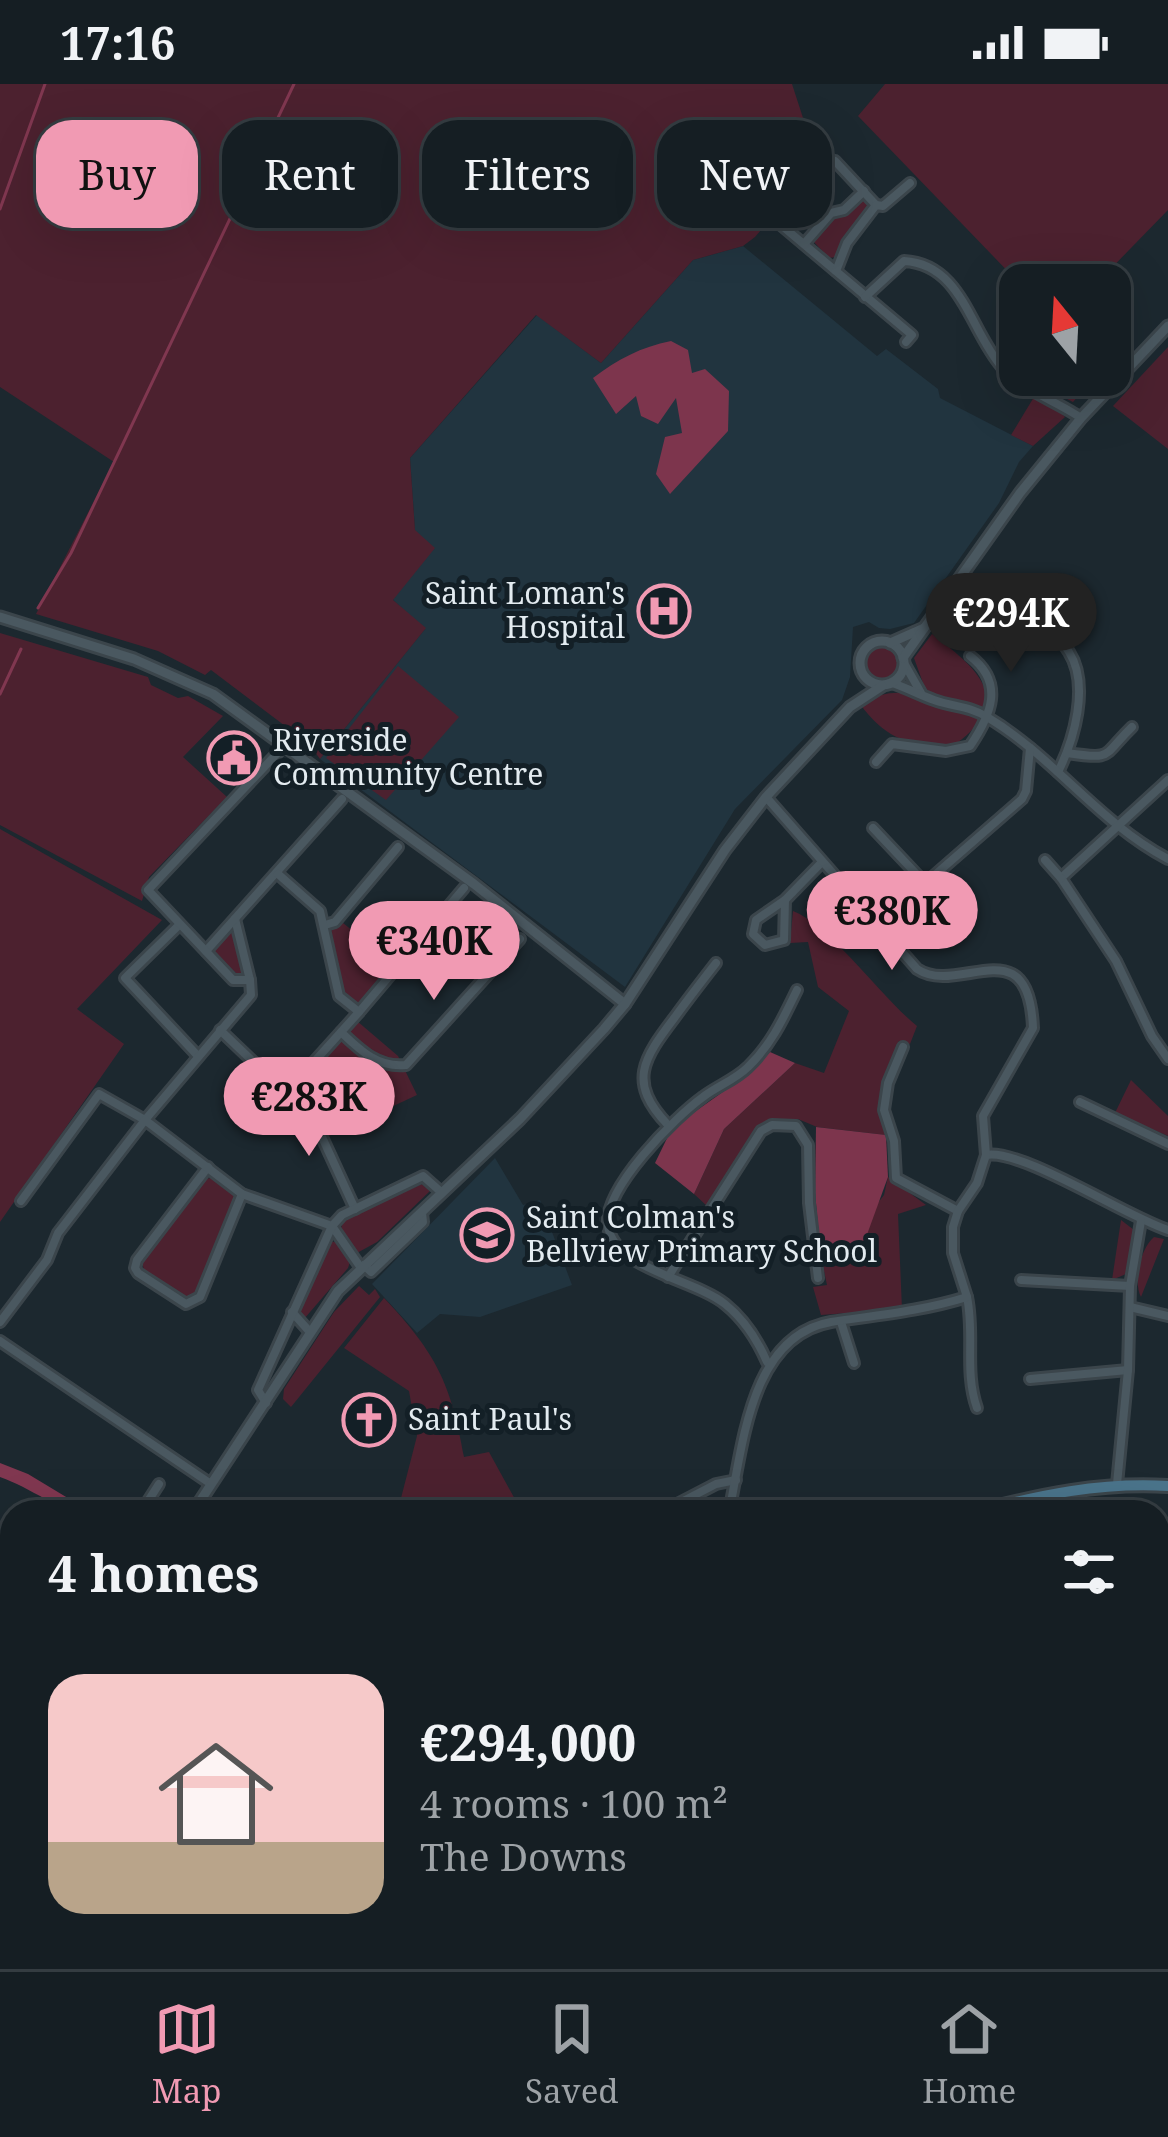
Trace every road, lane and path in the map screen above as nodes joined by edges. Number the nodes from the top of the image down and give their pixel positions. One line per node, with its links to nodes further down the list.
1 (835, 161): 3 (street)
2 (910, 183): 4 (street)
3 (864, 191): 4 (street); 6 (street)
4 (876, 205): 7 (street)
5 (785, 228): 6 (street)
6 (804, 244): 7 (street)
7 (836, 271): 8 (street)
8 (865, 297): 10 (street); 11 (street)
9 (1168, 326): 11 (street)
10 (906, 342)
11 (1082, 418): 14 (street)
12 (1032, 607): 26 (street)
13 (0, 617): 24 (street)
14 (924, 628): 15 (street); 17 (street)
15 (890, 643): 17 (street); 18 (street)
16 (970, 656): 22 (street)
17 (904, 661): 19 (street); 20 (street)
18 (861, 673): 19 (street); 21 (street)
19 (887, 684): 20 (street); 21 (street)
20 (922, 694): 22 (street)
21 (850, 707): 30 (street)
22 (989, 718): 25 (street); 27 (street)
23 (1132, 727): 26 (street)
24 (286, 745): 43 (street); 50 (street)
25 (1030, 746): 28 (street); 33 (street)
26 (1067, 753): 28 (street)
27 (876, 762)
28 (1058, 772): 32 (street)
29 (1168, 780): 32 (street)
30 (766, 797): 37 (street); 50 (street)
31 (342, 800): 38 (street)
32 (1117, 824): 36 (street); 39 (street)
33 (873, 828)
34 (398, 847): 44 (street)
35 (1046, 860): 39 (street)
36 (1168, 860)
37 (822, 862): 41 (street); 62 (street)
38 (278, 874): 42 (street); 44 (street)
39 (1061, 878): 56 (street)
40 (464, 888): 51 (street)
41 (785, 900): 41 (street)
42 (235, 919): 46 (street); 48 (street)
43 (179, 925): 46 (street); 55 (street)
44 (326, 925): 51 (street)
45 (520, 939): 53 (street)
46 (206, 951): 48 (street)
47 (716, 963): 60 (street)
48 (250, 980): 52 (street)
49 (797, 991): 60 (street)
50 (625, 1004): 64 (street)
51 (358, 1012): 53 (street)
52 (220, 1030): 55 (street); 57 (street)
53 (341, 1032): 57 (street)
54 (903, 1047): 68 (street)
55 (197, 1055): 59 (street)
56 (1168, 1059)
57 (286, 1093): 67 (street)
58 (1080, 1102): 61 (street)
59 (145, 1120): 63 (street); 66 (street); 81 (street)
60 (668, 1126): 73 (street)
61 (1168, 1144)
62 (986, 1156): 68 (street); 69 (street)
63 (208, 1167): 65 (street); 65 (street)
64 (441, 1192): 67 (street); 72 (street)
65 (242, 1194): 70 (street)
66 (21, 1201)
67 (355, 1209): 70 (street)
68 (958, 1211): 77 (street)
69 (1141, 1221): 71 (street); 76 (street)
70 (332, 1226): 72 (street); 79 (street)
71 (1168, 1230)
72 (363, 1266): 83 (street)
73 (668, 1277): 74 (street); 86 (street)
74 (818, 1278)
75 (1021, 1280): 76 (street)
76 (1130, 1286): 78 (street)
77 (968, 1297): 82 (street); 90 (street)
78 (1130, 1307): 80 (street); 87 (street)
79 (292, 1312): 83 (street); 89 (street)
80 (1168, 1316)
81 (0, 1322)
82 (842, 1322): 85 (street); 86 (street)
83 (309, 1331): 89 (street)
84 (0, 1341): 94 (street)
85 (854, 1363)
86 (768, 1364): 91 (street)
87 (1128, 1370): 88 (street); 93 (street)
88 (1030, 1379)
89 (266, 1403): 94 (street)
90 (977, 1408)
91 (736, 1480): 98 (street); 99 (street)
92 (159, 1484): 96 (street)
93 (1117, 1484): 95 (main road); 100 (main road)
94 (212, 1485): 97 (street)
95 (1168, 1486)
96 (149, 1500)
97 (201, 1500)
98 (685, 1500)
99 (732, 1500)
100 (1024, 1500)

